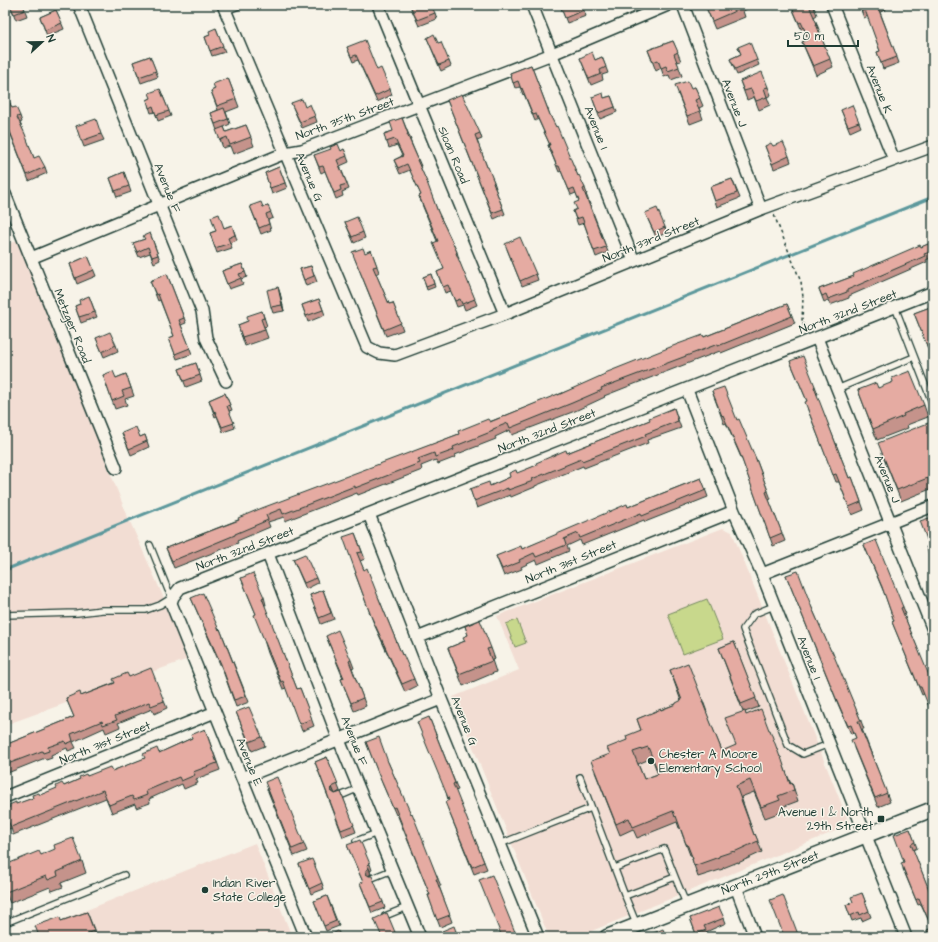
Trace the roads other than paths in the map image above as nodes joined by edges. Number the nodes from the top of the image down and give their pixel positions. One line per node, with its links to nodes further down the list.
1 (79, 5): 15 (street, Avenue F)
2 (242, 5): 8 (lane)
3 (378, 5): 10 (street, Sloan Road)
4 (532, 5): 9 (street, Avenue I)
5 (668, 5): 9 (street, North 35th Street)
6 (683, 5): 16 (street, Avenue J)
7 (832, 5): 13 (street, Avenue K)
8 (224, 8): 12 (street, Avenue G)
9 (552, 54): 10 (street, North 35th Street); 18 (street, Avenue I)
10 (419, 105): 12 (street, North 35th Street); 21 (street, Sloan Road)
11 (933, 146): 13 (street, North 33rd Street)
12 (285, 153): 15 (street, North 35th Street); 23 (street, Avenue G)
13 (894, 160): 16 (street, North 33rd Street)
14 (5, 194): 17 (street, Metzger Road)
15 (160, 204): 17 (street, North 35th Street); 25 (street, Avenue F)
16 (766, 208): 18 (street, North 33rd Street)
17 (31, 258): 29 (street, Metzger Road)
18 (634, 261): 21 (street, North 33rd Street)
19 (933, 292): 20 (street, North 32nd Street)
20 (895, 307): 22 (street, North 32nd Street); 24 (lane)
21 (506, 314): 23 (street, North 33rd Street)
22 (813, 339): 26 (street, Avenue J); 27 (street, North 32nd Street)
23 (379, 353)
24 (914, 357): 26 (lane); 28 (lane)
25 (226, 381)
26 (837, 389): 33 (street, Avenue J)
27 (687, 390): 31 (street, Avenue I); 32 (street, North 32nd Street)
28 (933, 405)
29 (116, 468)
30 (933, 506): 33 (street)
31 (734, 511): 36 (street, Avenue I); 41 (street, North 31st Street)
32 (369, 514): 35 (street, North 32nd Street); 41 (street, Avenue G)
33 (890, 524): 36 (street); 40 (street, Avenue J)
34 (150, 545): 37 (lane)
35 (268, 554): 37 (street, North 32nd Street); 44 (street, Avenue F)
36 (762, 574): 38 (street, Avenue I)
37 (173, 597): 39 (lane); 43 (street, Avenue E)
38 (774, 606): 45 (street, Avenue I); 45 (lane)
39 (5, 615)
40 (933, 630)
41 (418, 638): 42 (street, Avenue G)
42 (442, 699): 44 (street); 56 (street, Avenue G)
43 (215, 712): 47 (street, Avenue E); 49 (street, North 31st Street)
44 (339, 740): 47 (street); 48 (street, Avenue F)
45 (829, 744): 54 (street, Avenue I)
46 (580, 777): 51 (lane)
47 (242, 778): 69 (street, Avenue E)
48 (359, 788): 50 (lane); 53 (street, Avenue F)
49 (5, 797)
50 (338, 797)
51 (591, 808): 56 (lane); 57 (lane)
52 (933, 810): 54 (street, North 29th Street)
53 (377, 833): 55 (lane); 58 (street, Avenue F)
54 (866, 836): 62 (street, North 29th Street); 74 (street, Avenue I)
55 (356, 841)
56 (500, 844): 71 (street, Avenue G)
57 (614, 868): 60 (lane); 63 (lane)
58 (392, 870): 61 (lane); 65 (street, Avenue F)
59 (124, 876): 67 (lane)
60 (675, 877): 63 (lane); 64 (lane)
61 (372, 878)
62 (736, 887): 64 (street, North 29th Street); 73 (street)
63 (626, 896): 68 (lane)
64 (687, 906): 68 (street, North 29th Street)
65 (407, 907): 66 (lane); 70 (street, Avenue F)
66 (385, 916)
67 (5, 923)
68 (638, 925): 72 (street, North 29th Street)
69 (306, 937)
70 (420, 937)
71 (538, 937)
72 (608, 937)
73 (756, 937)
74 (906, 937)

